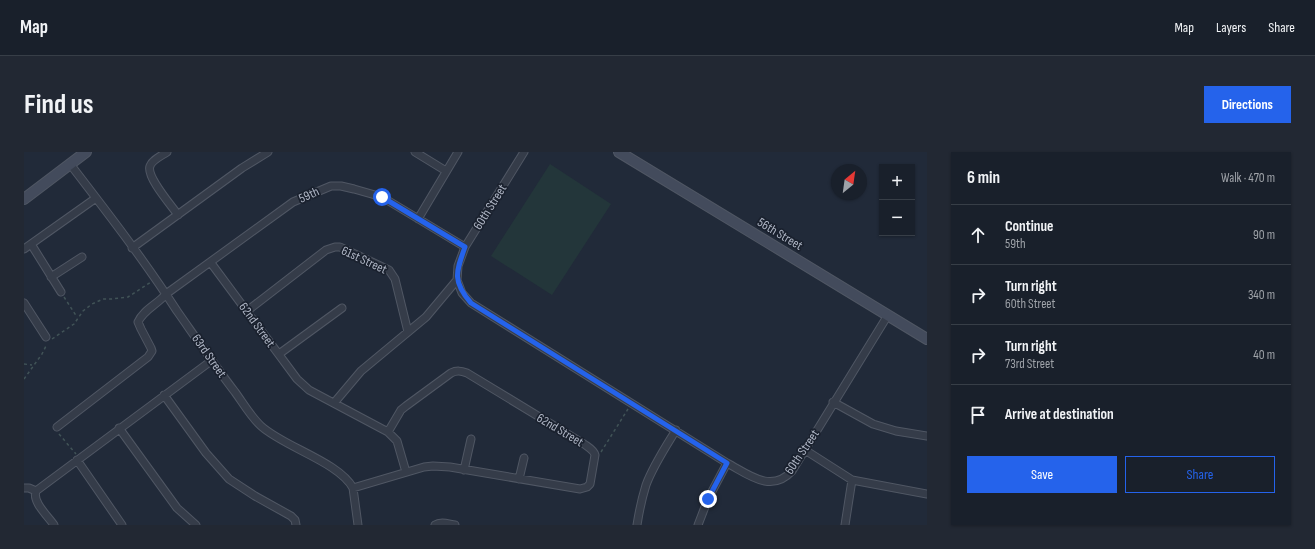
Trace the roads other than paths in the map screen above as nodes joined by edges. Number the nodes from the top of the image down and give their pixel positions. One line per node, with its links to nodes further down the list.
1 (86, 152): 8 (street)
2 (167, 152): 12 (street)
3 (268, 152): 12 (street)
4 (415, 152): 9 (street)
5 (458, 152): 9 (street)
6 (524, 152): 15 (street, 60th Street)
7 (619, 152): 27 (street, 56th Street)
8 (70, 164): 10 (street, 63rd Street); 11 (street)
9 (446, 171): 13 (street)
10 (96, 198): 14 (street); 17 (street, 63rd Street)
11 (24, 199)
12 (178, 215): 17 (street)
13 (418, 219): 15 (street, 59th); 19 (street, 59th)
14 (31, 244): 16 (street); 20 (street)
15 (465, 247): 21 (street, 60th Street)
16 (24, 248)
17 (132, 248): 23 (street, 63rd Street)
18 (82, 257): 20 (street)
19 (211, 263): 23 (street, 59th); 26 (street, 62nd Street)
20 (51, 277): 22 (street)
21 (458, 280): 28 (street); 38 (street, 60th Street)
22 (61, 292)
23 (166, 294): 32 (street, 63rd Street); 36 (street, 59th)
24 (24, 303): 30 (street)
25 (342, 308): 31 (street)
26 (247, 311): 28 (street, 61st Street); 31 (street, 62nd Street)
27 (888, 315): 29 (street, 56th Street); 34 (street, 60th Street)
28 (408, 332): 35 (street)
29 (927, 339)
30 (47, 340)
31 (279, 354): 35 (street, 62nd Street)
32 (211, 361): 33 (street); 51 (street, 63rd Street)
33 (164, 395): 37 (street); 57 (street)
34 (833, 402): 40 (street); 42 (street, 60th Street)
35 (334, 403): 39 (street, 62nd Street)
36 (57, 428)
37 (119, 428): 44 (street); 56 (street)
38 (676, 430): 45 (street, 60th Street); 61 (street)
39 (388, 432): 47 (street, 62nd Street); 48 (street, 62nd Street)
40 (927, 436)
41 (471, 439): 46 (street)
42 (805, 450): 45 (street, 60th Street); 49 (street)
43 (524, 458): 48 (street)
44 (78, 459): 52 (street); 55 (street)
45 (727, 463): 62 (street)
46 (464, 470): 47 (street, 62nd Street); 48 (street, 62nd Street)
47 (406, 472): 51 (street, 62nd Street)
48 (519, 479)
49 (852, 480): 53 (street); 63 (street)
50 (24, 488): 52 (street)
51 (353, 488): 58 (street)
52 (36, 491): 54 (street)
53 (927, 494)
54 (54, 525)
55 (122, 525)
56 (196, 525)
57 (296, 525)
58 (358, 525)
59 (435, 525): 60 (street)
60 (455, 525)
61 (637, 525)
62 (698, 525)
63 (845, 525)

